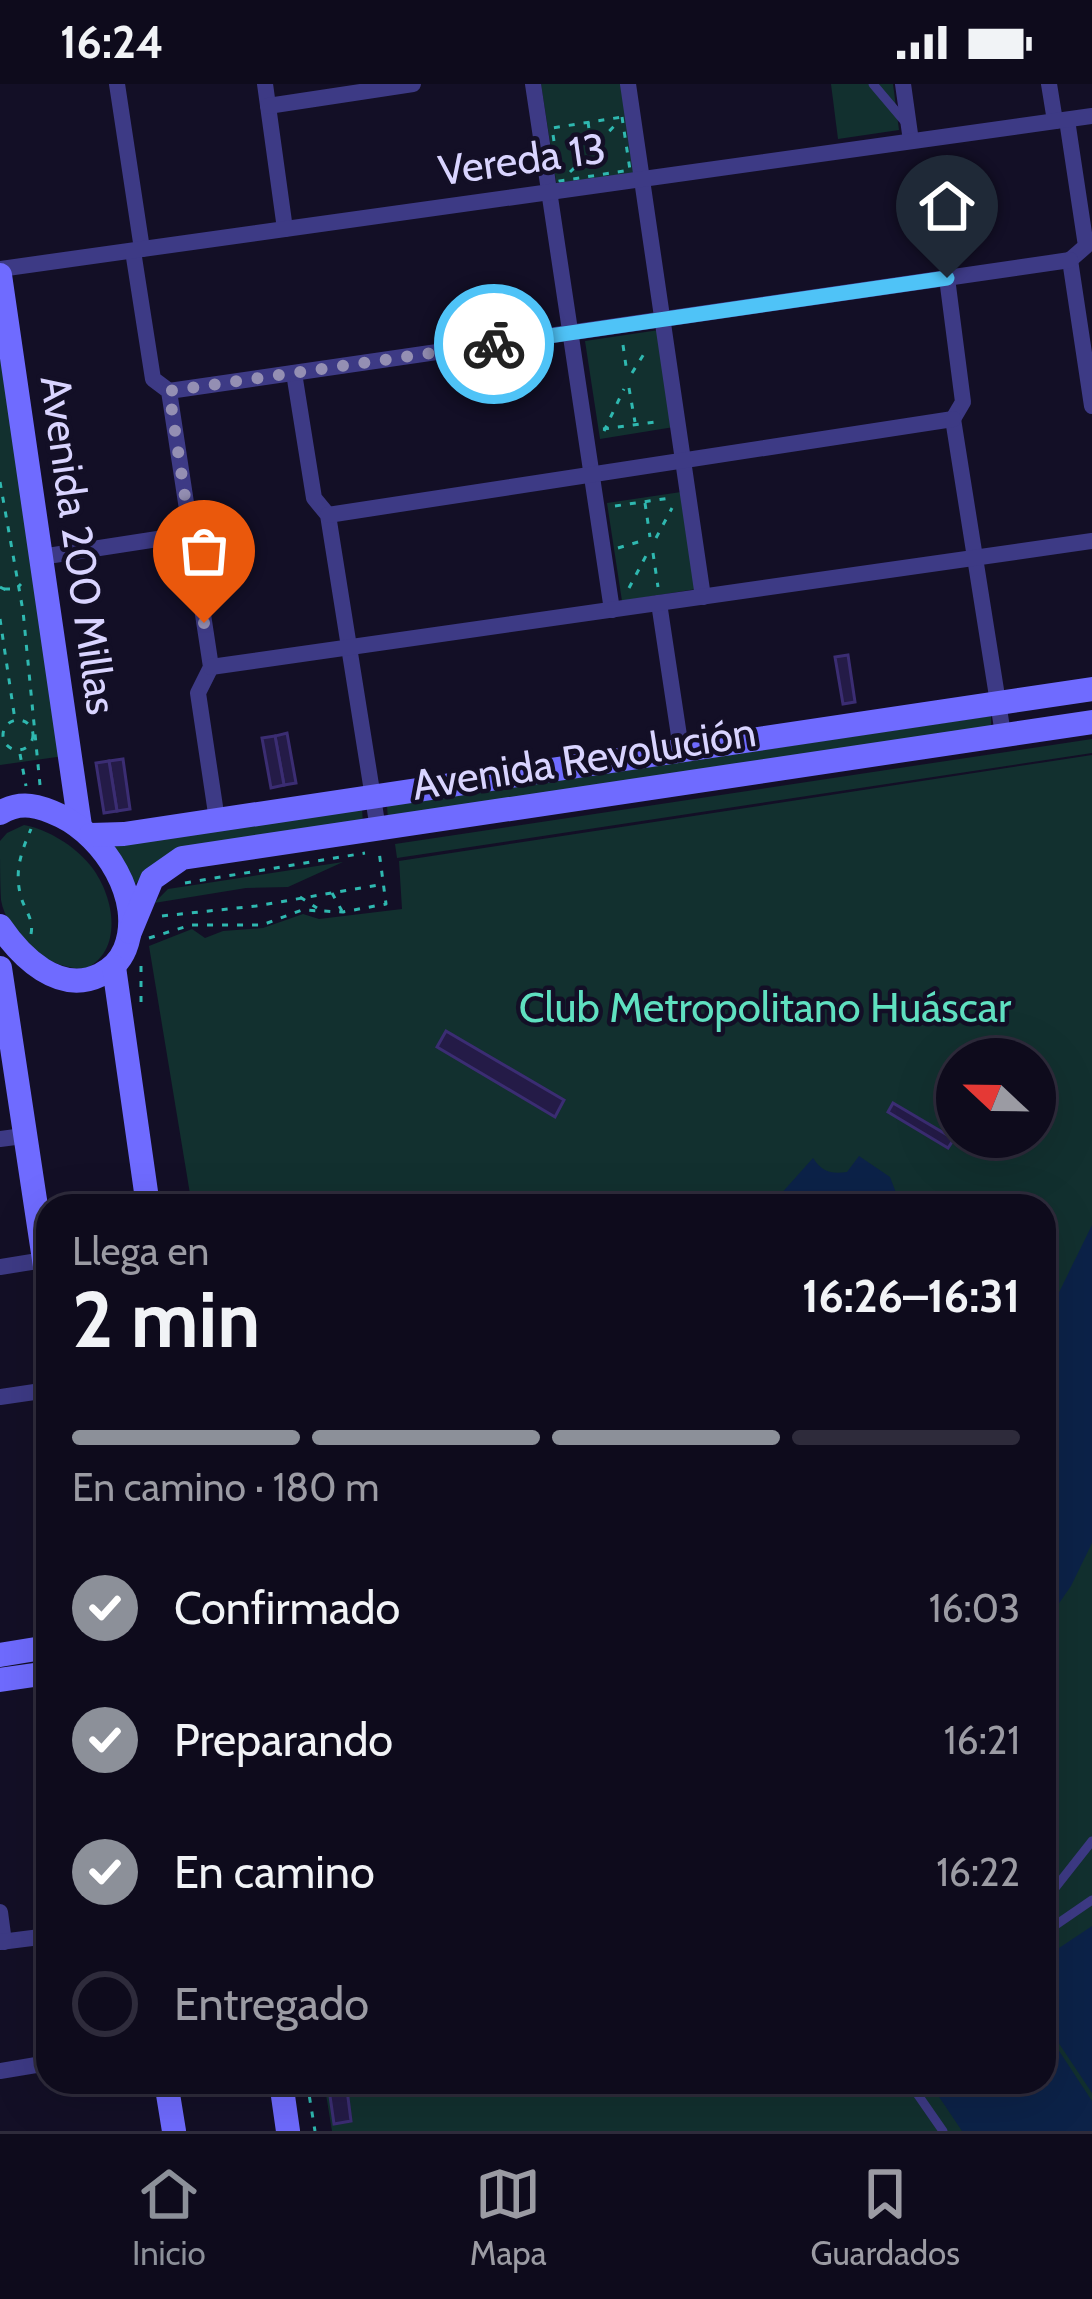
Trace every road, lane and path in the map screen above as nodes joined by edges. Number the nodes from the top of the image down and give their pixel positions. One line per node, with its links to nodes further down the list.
1 (117, 84): 20 (street)
2 (265, 84): 9 (street)
3 (408, 84): 9 (street)
4 (533, 84): 18 (street)
5 (628, 84): 17 (street)
6 (873, 84): 14 (lane)
7 (903, 84): 14 (street)
8 (1049, 84): 12 (street)
9 (268, 106): 19 (street)
10 (1092, 116): 12 (street, Vereda 13)
11 (622, 117): 13 (path); 13 (path); 15 (path)
12 (1061, 120): 14 (street, Vereda 13); 21 (street)
13 (588, 122): 16 (path)
14 (910, 134): 17 (street, Vereda 13)
15 (599, 142)
16 (591, 143)
17 (642, 179): 18 (street, Vereda 13); 24 (street)
18 (549, 192): 19 (street, Vereda 13); 25 (street)
19 (285, 229): 20 (street, Vereda 13)
20 (138, 250): 22 (street, Vereda 13); 28 (street)
21 (1070, 260): 23 (street); 29 (street)
22 (0, 272): 45 (street, Avenida 200 Millas)
23 (947, 278): 24 (street); 31 (street)
24 (658, 328): 25 (street); 26 (path); 35 (street)
25 (570, 332): 27 (street); 36 (street)
26 (622, 342)
27 (294, 373): 28 (street); 40 (street)
28 (169, 391): 41 (street)
29 (1092, 402)
30 (601, 415): 34 (path)
31 (953, 418): 35 (street); 46 (street)
32 (669, 420): 33 (path)
33 (635, 426): 34 (path); 34 (path)
34 (603, 431)
35 (683, 460): 36 (street); 51 (street)
36 (592, 475): 40 (street); 52 (street)
37 (0, 482): 64 (path)
38 (645, 502): 39 (path); 42 (path); 42 (path)
39 (611, 507)
40 (328, 515): 54 (street)
41 (190, 534): 45 (street); 55 (street)
42 (650, 539): 44 (path)
43 (1092, 541): 46 (street)
44 (617, 548)
45 (41, 557): 68 (street, Avenida 200 Millas)
46 (975, 557): 51 (street); 57 (street)
47 (622, 581): 50 (path)
48 (0, 586): 49 (path)
49 (0, 596)
50 (659, 597): 51 (street); 52 (street); 61 (street)
51 (703, 597)
52 (612, 610): 54 (street)
53 (0, 620): 58 (path)
54 (349, 647): 55 (street); 63 (street)
55 (211, 668): 66 (street)
56 (1092, 689): 57 (street, Avenida Revolución)
57 (998, 703): 60 (street); 61 (street, Avenida Revolución)
58 (15, 720): 62 (path); 62 (path)
59 (1092, 722): 60 (street, Avenida Revolución)
60 (1003, 734): 67 (street, Avenida Revolución)
61 (681, 749): 63 (street, Avenida Revolución)
62 (20, 751): 64 (path)
63 (372, 795): 66 (street, Avenida Revolución); 67 (street)
64 (33, 800): 65 (street); 68 (street); 77 (path)
65 (0, 813)
66 (217, 820): 68 (street, Avenida Revolución)
67 (377, 829): 76 (street, Avenida Revolución)
68 (86, 830): 76 (street)
69 (384, 884): 70 (path); 71 (path); 74 (path)
70 (175, 885)
71 (331, 892): 72 (path); 74 (path)
72 (298, 896): 73 (path); 76 (path)
73 (318, 909): 74 (path); 76 (path)
74 (343, 912)
75 (0, 926): 77 (street)
76 (138, 934): 78 (street, Avenida Revolución); 80 (path)
77 (22, 954): 78 (street)
78 (114, 967): 82 (street)
79 (0, 968): 81 (street)
80 (141, 1021)
81 (12, 1137): 83 (street)
82 (146, 1194)
83 (36, 1229)
84 (36, 1261): 85 (street)
85 (0, 1267)
86 (36, 1392): 87 (street)
87 (0, 1397)
88 (36, 1649): 89 (street)
89 (0, 1655)
90 (36, 1674): 91 (street)
91 (0, 1680)
92 (1092, 1841): 93 (lane)
93 (1056, 1887)
94 (1092, 1900): 96 (lane)
95 (0, 1912): 98 (street)
96 (1056, 1925)
97 (36, 1938): 98 (street)
98 (2, 1942)
99 (36, 2065): 100 (street)
100 (0, 2071)
101 (168, 2094): 105 (street)
102 (283, 2094): 106 (street)
103 (309, 2094): 107 (path)
104 (917, 2094): 108 (lane)
105 (174, 2131)
106 (288, 2131)
107 (315, 2131)
108 (943, 2131)

